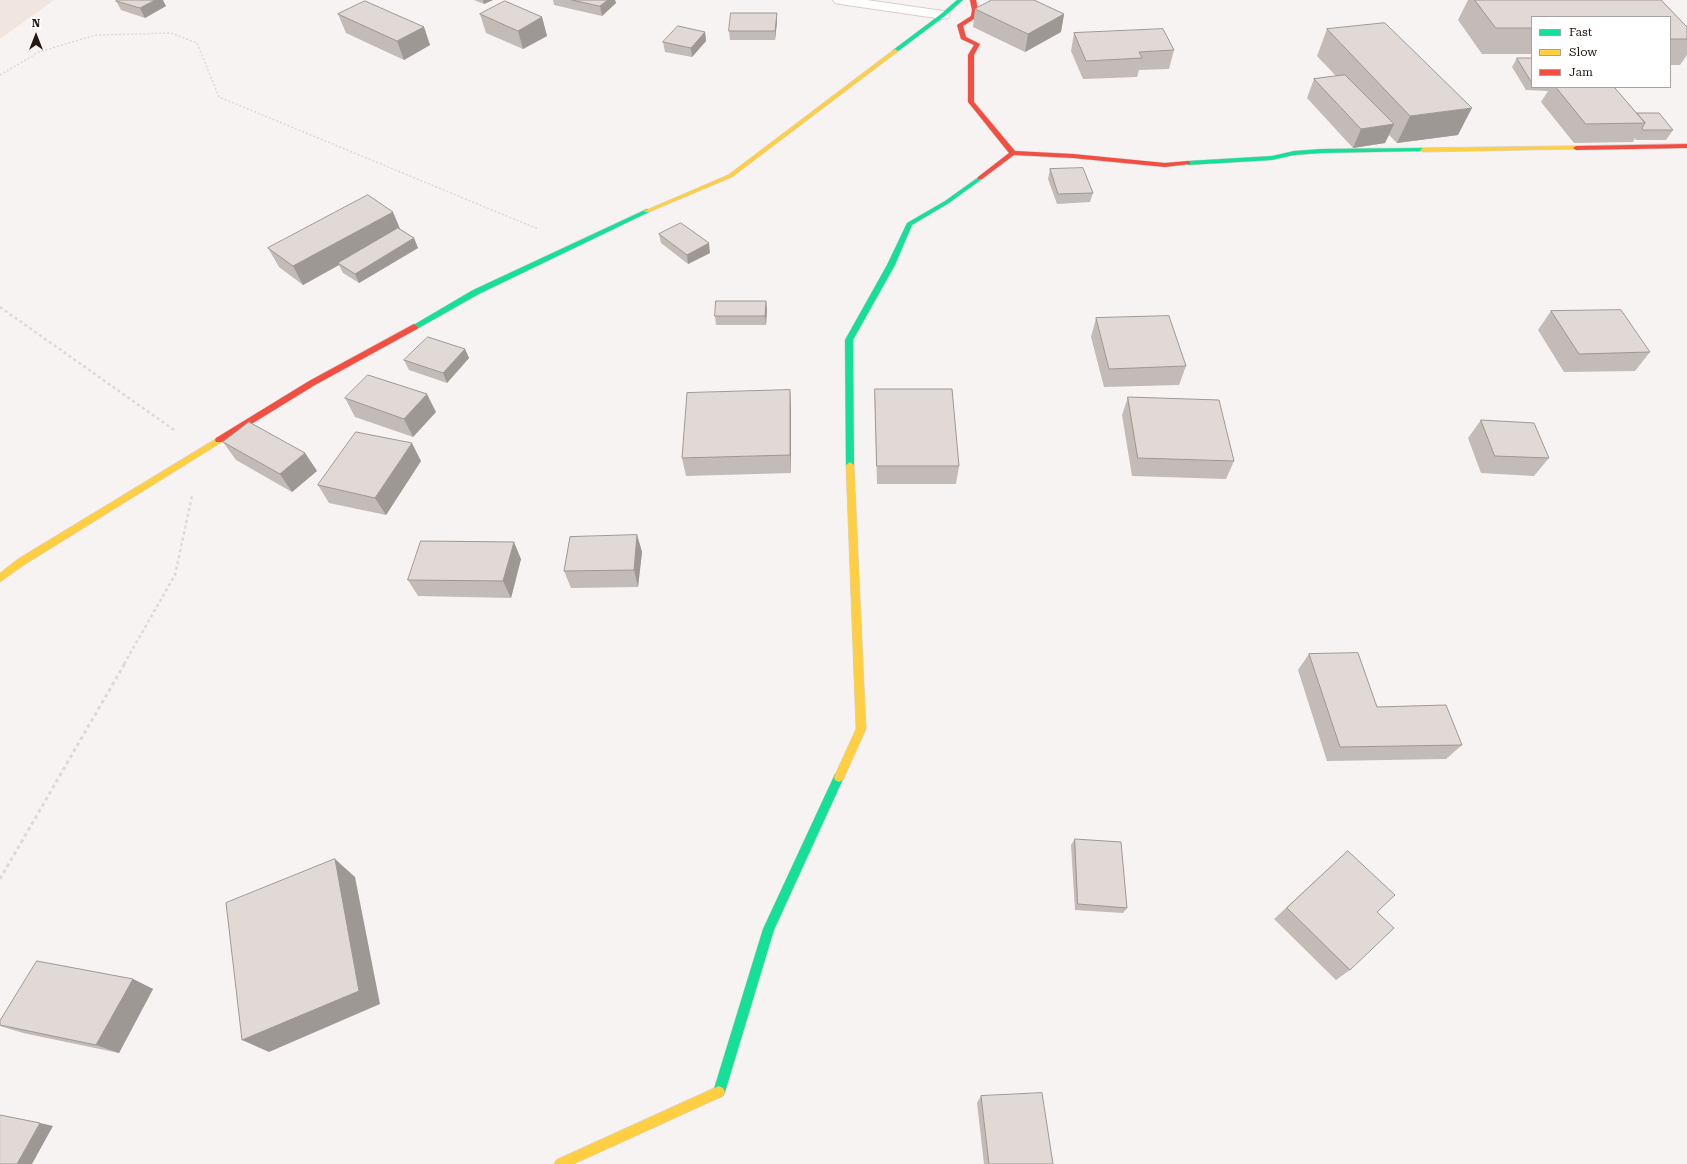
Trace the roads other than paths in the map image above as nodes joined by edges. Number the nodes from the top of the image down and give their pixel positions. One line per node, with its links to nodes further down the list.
1 (840, 0): 4 (street)
2 (960, 0): 4 (street)
3 (973, 0): 6 (street)
4 (943, 15): 7 (street)
5 (1687, 146): 6 (street)
6 (1013, 153): 8 (street)
7 (0, 578)
8 (560, 1164)

